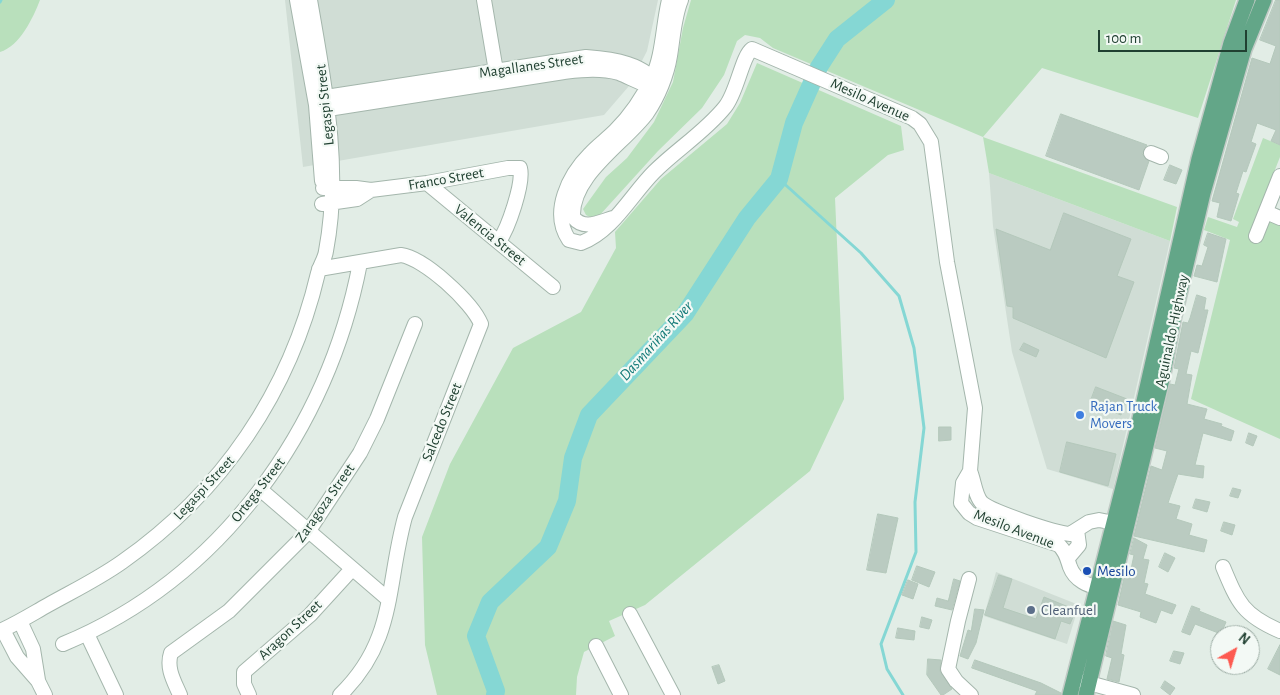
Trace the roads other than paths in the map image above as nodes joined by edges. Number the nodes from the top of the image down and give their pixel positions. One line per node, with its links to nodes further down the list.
1 (297, 0): 10 (street, Legaspi Street)
2 (310, 0): 10 (street, Legaspi Street)
3 (484, 0): 8 (street)
4 (669, 0): 9 (street, Mesilo Avenue)
5 (681, 0): 9 (street, Mesilo Avenue)
6 (1247, 0): 11 (main road, Aguinaldo Highway)
7 (1264, 0): 11 (main road, Aguinaldo Highway)
8 (497, 76): 9 (street, Magallanes Street); 10 (street, Magallanes Street)
9 (654, 83): 18 (street, Mesilo Avenue); 18 (street, Mesilo Avenue)
10 (323, 104): 14 (street, Legaspi Street)
11 (1206, 161): 27 (main road, Aguinaldo Highway)
12 (1280, 176): 17 (street)
13 (427, 184): 15 (street, Franco Street); 21 (street, Valencia Street); 21 (street, Franco Street)
14 (327, 188): 15 (street, Franco Street); 16 (street, Legaspi Street)
15 (371, 190): 16 (street, Franco Street)
16 (326, 203): 23 (street, Legaspi Street)
17 (1266, 212): 19 (street); 20 (street)
18 (616, 217): 30 (street, Mesilo Avenue)
19 (1280, 218)
20 (1256, 236)
21 (499, 240): 24 (street, Valencia Street)
22 (360, 263): 23 (street, Salcedo Street); 26 (street, Ortega Street); 36 (street, Salcedo Street)
23 (319, 269): 38 (street, Legaspi Street)
24 (553, 287)
25 (415, 324): 29 (street, Zaragoza Street)
26 (261, 490): 29 (street); 41 (street, Ortega Street)
27 (1121, 524): 28 (street, Mesilo Avenue); 35 (main road, Aguinaldo Highway)
28 (1077, 530): 30 (street, Mesilo Avenue); 31 (street, Mesilo Avenue)
29 (308, 532): 33 (street); 48 (street, Zaragoza Street)
30 (1043, 533): 31 (street, Mesilo Avenue)
31 (1068, 558): 35 (street, Mesilo Avenue)
32 (1223, 567): 39 (street)
33 (352, 569): 36 (street); 49 (street, Aragon Street)
34 (969, 578): 53 (street)
35 (1104, 590): 45 (main road, Aguinaldo Highway)
36 (389, 600): 50 (street, Salcedo Street)
37 (630, 614): 52 (street)
38 (20, 621): 40 (street, Legaspi Street); 44 (street)
39 (1280, 630)
40 (1, 631): 44 (street)
41 (87, 634): 42 (street, Ortega Street); 47 (street)
42 (63, 644)
43 (596, 646): 51 (street)
44 (38, 681): 46 (street)
45 (1083, 686): 54 (main road, Aguinaldo Highway); 55 (street)
46 (45, 695)
47 (116, 695)
48 (180, 695)
49 (248, 695)
50 (340, 695)
51 (621, 695)
52 (672, 695)
53 (971, 695)
54 (1070, 695)
55 (1133, 695)

